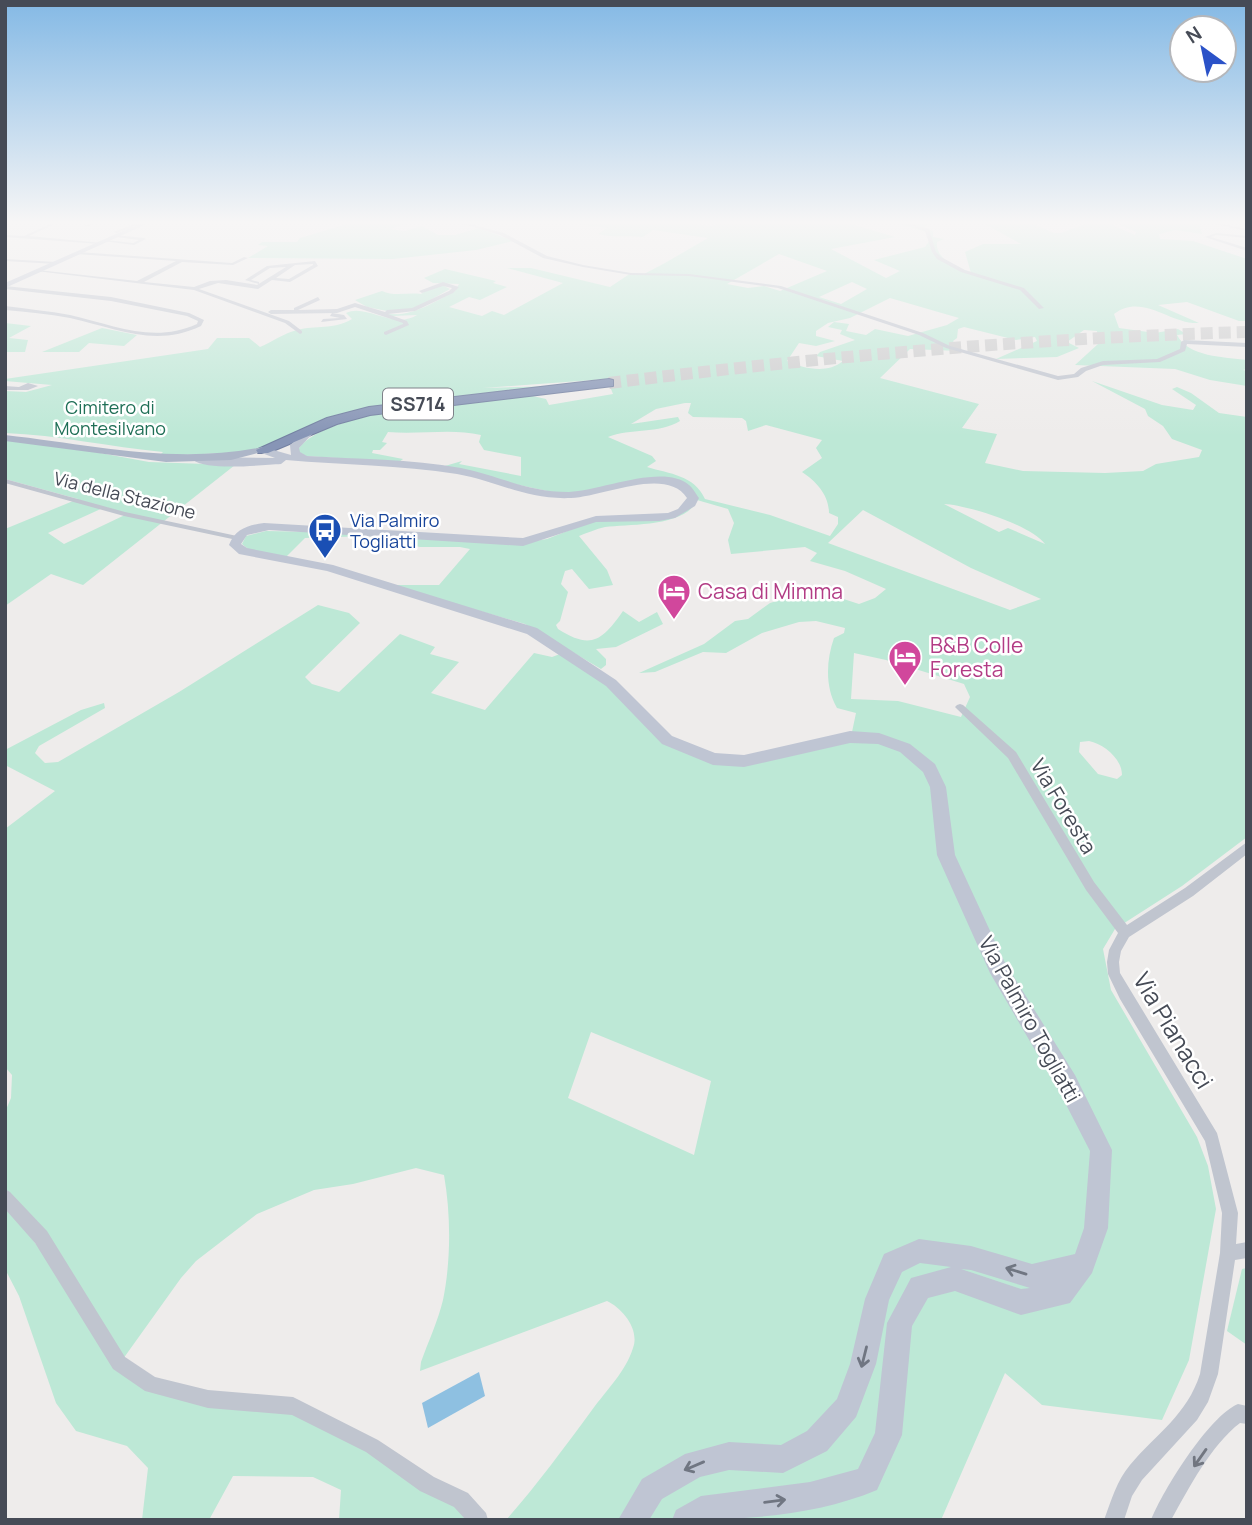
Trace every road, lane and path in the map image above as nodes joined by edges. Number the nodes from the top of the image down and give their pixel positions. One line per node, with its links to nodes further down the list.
1 (72, 294): 10 (street)
2 (210, 294): 8 (street)
3 (447, 294): 11 (street)
4 (800, 294): 18 (street)
5 (1027, 294): 9 (street)
6 (237, 296): 8 (street)
7 (318, 299): 13 (street)
8 (230, 301): 12 (street)
9 (1041, 308)
10 (5, 309)
11 (371, 309): 13 (street); 17 (street)
12 (255, 310): 13 (street); 14 (street)
13 (283, 313)
14 (276, 318): 15 (street); 16 (street)
15 (323, 321)
16 (300, 332)
17 (386, 333)
18 (1247, 345)
19 (609, 383): 22 (highway, SS714)
20 (5, 388): 21 (street)
21 (21, 388)
22 (312, 429): 24 (highway, SS714); 25 (street)
23 (5, 438): 26 (main road)
24 (263, 450): 25 (street); 26 (main road)
25 (304, 459): 26 (street); 28 (street)
26 (198, 460)
27 (5, 481): 28 (street, Via della Stazione)
28 (237, 538): 35 (street, Via Palmiro Togliatti)
29 (960, 707): 31 (street, Via Foresta)
30 (1247, 847): 31 (street)
31 (1125, 933): 34 (street, Via Pianacci)
32 (5, 1197): 37 (street)
33 (1247, 1250): 34 (street)
34 (1228, 1253): 40 (street, Via Pianacci)
35 (1083, 1264): 38 (street, one-way to 38); 39 (street, Via Palmiro Togliatti, one-way to 35)
36 (1247, 1415): 41 (street, one-way to 41)
37 (479, 1520)
38 (632, 1520)
39 (686, 1520)
40 (1114, 1520)
41 (1160, 1520)

